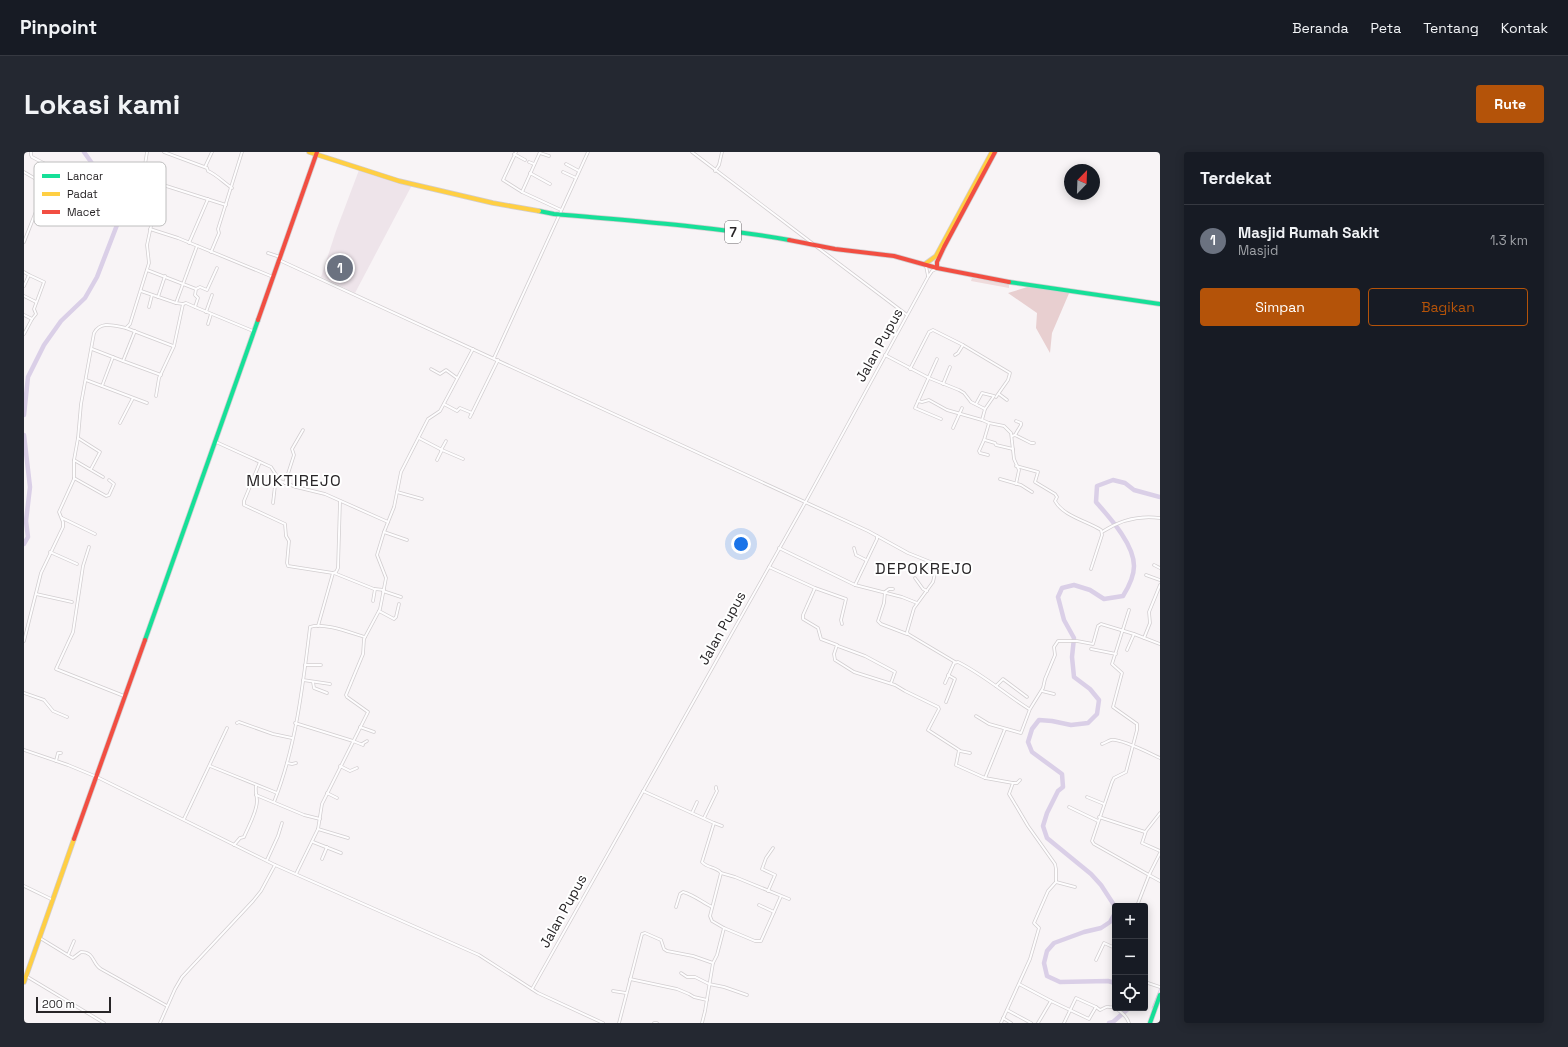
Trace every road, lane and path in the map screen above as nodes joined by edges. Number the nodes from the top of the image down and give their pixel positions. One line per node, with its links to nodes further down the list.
1 (31, 152): 16 (street)
2 (147, 152): 17 (street)
3 (164, 152): 21 (street)
4 (212, 152): 21 (street)
5 (242, 152): 31 (street)
6 (309, 152): 12 (main road, 7)
7 (540, 152): 14 (street); 19 (street)
8 (588, 152): 22 (street)
9 (692, 152): 23 (street)
10 (722, 152): 23 (street)
11 (994, 152): 46 (main road, Jalan Pupus); 48 (main road, Jalan Pupus)
12 (317, 153): 35 (main road, 7); 45 (main road)
13 (515, 153): 15 (street); 32 (street)
14 (549, 156)
15 (525, 160)
16 (42, 162)
17 (145, 162)
18 (529, 162): 19 (street)
19 (534, 164): 26 (street)
20 (566, 164): 22 (street)
21 (204, 168): 31 (street)
22 (579, 171): 28 (street)
23 (715, 171): 42 (street)
24 (24, 172): 27 (street)
25 (564, 172): 28 (street)
26 (530, 173): 29 (street); 32 (street)
27 (34, 177)
28 (576, 178): 35 (street)
29 (550, 184)
30 (166, 186): 33 (street)
31 (232, 188): 34 (street)
32 (522, 192): 35 (street)
33 (208, 199): 34 (street); 40 (street)
34 (226, 205): 43 (street)
35 (560, 213): 42 (main road, 7); 86 (street)
36 (34, 216): 39 (street)
37 (151, 226): 38 (street)
38 (150, 229): 40 (street); 49 (street)
39 (24, 242)
40 (189, 243): 41 (street)
41 (197, 246): 43 (street); 55 (street)
42 (815, 246): 46 (main road, 7); 72 (street)
43 (211, 252): 53 (street)
44 (268, 253): 45 (street)
45 (280, 259): 53 (main road); 81 (street)
46 (925, 264): 48 (main road, 7); 54 (street)
47 (217, 268): 57 (street)
48 (937, 268): 54 (street, Jalan Pupus); 66 (main road, 7)
49 (147, 270): 52 (street); 58 (street)
50 (24, 272): 51 (street)
51 (29, 275): 56 (street); 63 (street)
52 (164, 276): 55 (street); 62 (street)
53 (273, 277): 77 (main road)
54 (928, 277): 72 (street, Jalan Pupus)
55 (183, 283): 57 (street); 64 (street)
56 (24, 286)
57 (194, 288): 68 (street)
58 (140, 291): 59 (street); 75 (street)
59 (152, 295): 62 (street); 67 (street)
60 (212, 295): 69 (street)
61 (24, 296): 63 (street)
62 (158, 297): 64 (street)
63 (36, 302): 73 (street)
64 (176, 303): 65 (street)
65 (183, 304): 68 (street); 80 (street)
66 (1160, 304)
67 (149, 307)
68 (195, 307): 69 (street)
69 (206, 312): 70 (street)
70 (211, 314): 74 (street); 77 (street)
71 (24, 315): 73 (street)
72 (908, 316): 83 (street, Jalan Pupus)
73 (32, 319): 78 (street)
74 (208, 324)
75 (126, 328): 76 (street); 82 (street)
76 (135, 331): 80 (street); 89 (street)
77 (254, 332): 125 (main road)
78 (24, 334)
79 (963, 345): 84 (street); 92 (street); 99 (street)
80 (174, 346): 93 (street)
81 (473, 348): 86 (street); 94 (street)
82 (92, 349): 85 (street); 96 (street)
83 (885, 355): 92 (street); 148 (street, Jalan Pupus)
84 (955, 355)
85 (113, 357): 89 (street); 98 (street)
86 (494, 358): 88 (street)
87 (937, 359): 95 (street)
88 (498, 360): 110 (street); 148 (street)
89 (123, 361): 93 (street)
90 (950, 367): 97 (street)
91 (432, 369): 94 (street)
92 (910, 369): 95 (street)
93 (161, 375): 100 (street)
94 (458, 378): 106 (street)
95 (929, 378): 97 (street); 104 (street)
96 (86, 380): 98 (street); 121 (street)
97 (943, 384): 107 (street)
98 (102, 386): 102 (street)
99 (999, 394): 101 (street); 103 (street)
100 (156, 396)
101 (995, 397): 107 (street); 109 (street)
102 (133, 398): 105 (street); 116 (street)
103 (1007, 400)
104 (918, 401): 111 (street); 113 (street)
105 (147, 403)
106 (444, 404): 110 (street); 122 (street)
107 (976, 404): 109 (street)
108 (962, 408): 111 (street)
109 (985, 409): 114 (street)
110 (472, 412): 112 (street)
111 (960, 413): 114 (street); 118 (street)
112 (470, 417)
113 (941, 419)
114 (982, 420): 117 (street)
115 (1016, 420): 120 (street)
116 (120, 423)
117 (989, 423): 120 (street); 123 (street)
118 (953, 428)
119 (303, 430): 141 (street)
120 (1014, 435): 126 (street); 127 (street)
121 (78, 438): 131 (street); 135 (street)
122 (418, 438): 128 (street); 143 (street)
123 (984, 440): 127 (street); 129 (street)
124 (446, 441): 128 (street)
125 (216, 442): 133 (street); 214 (main road)
126 (1034, 443)
127 (1012, 449): 134 (street)
128 (442, 450): 130 (street); 132 (street)
129 (988, 455)
130 (463, 459)
131 (74, 460): 135 (street); 138 (street)
132 (437, 460)
133 (260, 462): 136 (street); 167 (street)
134 (1016, 466): 142 (street); 153 (street)
135 (91, 469): 137 (street)
136 (276, 476): 141 (street); 147 (street)
137 (103, 477)
138 (74, 478): 140 (street); 149 (street)
139 (1000, 479): 142 (street)
140 (109, 480)
141 (285, 483): 146 (street)
142 (1016, 484): 144 (street)
143 (397, 492): 145 (street); 151 (street)
144 (1032, 492)
145 (422, 499)
146 (340, 501): 151 (street); 167 (street)
147 (273, 503)
148 (805, 503): 155 (street); 158 (street, Jalan Pupus)
149 (61, 518): 154 (street); 160 (street)
150 (1160, 518): 153 (street)
151 (388, 522): 152 (street)
152 (384, 532): 156 (street); 176 (street)
153 (1102, 532): 166 (street)
154 (95, 534)
155 (876, 535): 161 (street); 177 (street)
156 (407, 540)
157 (89, 547): 214 (street)
158 (779, 548): 164 (street, Jalan Pupus); 171 (street)
159 (854, 548): 161 (street)
160 (50, 552): 162 (street); 179 (street)
161 (866, 560): 171 (street)
162 (78, 564)
163 (1154, 565): 165 (street)
164 (769, 567): 173 (street); 248 (street, Jalan Pupus)
165 (1160, 568)
166 (1091, 569)
167 (334, 573): 174 (street); 188 (street)
168 (1146, 575): 170 (street)
169 (915, 578): 177 (street)
170 (1160, 580)
171 (855, 585): 178 (street)
172 (1160, 585): 193 (street)
173 (815, 588): 187 (street); 196 (street)
174 (374, 589): 176 (street); 181 (street)
175 (893, 589): 178 (street)
176 (383, 591): 180 (street); 186 (street)
177 (927, 591): 183 (street)
178 (885, 592): 183 (street); 190 (street)
179 (36, 594): 182 (street); 194 (street)
180 (400, 597)
181 (373, 601)
182 (72, 602)
183 (917, 603): 190 (street)
184 (398, 604): 186 (street)
185 (1129, 610): 189 (street)
186 (379, 611): 192 (street)
187 (842, 624)
188 (318, 626): 192 (street); 201 (street)
189 (1122, 630): 191 (street); 199 (street); 210 (street)
190 (908, 634): 200 (street)
191 (1134, 634): 193 (street); 198 (street)
192 (365, 637): 222 (street)
193 (1144, 638): 195 (street)
194 (24, 641)
195 (1160, 644)
196 (838, 646): 206 (street); 206 (street)
197 (1091, 650): 199 (street)
198 (1127, 650)
199 (1116, 654): 230 (street)
200 (955, 662): 203 (street); 209 (street)
201 (305, 664): 202 (street); 204 (street)
202 (321, 665)
203 (948, 675): 207 (street); 216 (street)
204 (303, 680): 205 (street); 221 (street)
205 (313, 682): 208 (street); 212 (street)
206 (891, 683): 232 (street)
207 (945, 683)
208 (330, 684)
209 (996, 686): 215 (street); 217 (street)
210 (1041, 692): 213 (street); 217 (street)
211 (24, 693): 219 (street)
212 (327, 693)
213 (1054, 694)
214 (126, 697): 242 (main road)
215 (1028, 697)
216 (946, 702)
217 (1030, 709): 224 (street)
218 (976, 716): 224 (street)
219 (66, 717)
220 (237, 723): 226 (street)
221 (295, 723): 226 (street); 227 (street)
222 (360, 727): 225 (street); 227 (street)
223 (226, 728): 239 (street)
224 (1005, 729): 243 (street)
225 (374, 732)
226 (292, 738): 237 (street)
227 (353, 741): 228 (street); 240 (street)
228 (367, 741)
229 (1102, 744): 230 (street)
230 (1133, 746): 235 (street); 256 (street)
231 (24, 750): 236 (street)
232 (960, 751): 234 (street); 243 (street)
233 (61, 753): 236 (street)
234 (970, 753)
235 (1160, 758)
236 (56, 761): 242 (street)
237 (287, 763): 238 (street); 249 (street)
238 (296, 763)
239 (210, 766): 246 (street); 262 (street)
240 (340, 766): 241 (street); 250 (street)
241 (357, 768)
242 (97, 777): 262 (street); 290 (main road)
243 (985, 778): 245 (street)
244 (1020, 780): 245 (street)
245 (1013, 783): 284 (street)
246 (256, 785): 249 (street); 251 (street)
247 (716, 787): 261 (street)
248 (643, 791): 258 (street); 311 (street, Jalan Pupus)
249 (277, 793): 254 (street)
250 (327, 793): 253 (street); 263 (street)
251 (256, 795): 254 (street); 272 (street)
252 (1087, 797): 256 (street)
253 (337, 798)
254 (274, 802): 263 (street)
255 (697, 802): 258 (street)
256 (1104, 804): 260 (street)
257 (1069, 807): 264 (street)
258 (692, 813): 261 (street)
259 (1160, 813): 269 (street)
260 (1099, 817): 264 (street); 269 (street)
261 (704, 818): 266 (street)
262 (184, 819): 272 (street)
263 (320, 819): 268 (street)
264 (1098, 821): 282 (street)
265 (282, 823): 278 (street)
266 (714, 823): 267 (street); 280 (street)
267 (722, 826)
268 (318, 829): 270 (street); 271 (street)
269 (1146, 833): 275 (street)
270 (348, 838)
271 (313, 842): 273 (street); 281 (street)
272 (234, 845): 278 (street)
273 (327, 848): 276 (street); 277 (street)
274 (773, 848): 287 (street)
275 (1160, 852): 282 (street)
276 (341, 853)
277 (322, 859)
278 (267, 860): 279 (street)
279 (276, 865): 281 (street); 318 (street)
280 (722, 873): 287 (street); 294 (street)
281 (296, 874): 311 (street)
282 (1149, 875): 283 (street); 291 (street)
283 (1160, 881)
284 (1056, 882): 286 (street); 309 (street)
285 (24, 886): 290 (street)
286 (1075, 887)
287 (768, 891): 288 (street)
288 (781, 896): 289 (street); 295 (street)
289 (789, 899)
290 (53, 900): 297 (main road)
291 (1138, 903)
292 (759, 905): 295 (street)
293 (676, 907): 294 (street)
294 (712, 907): 296 (street)
295 (774, 912): 296 (street)
296 (724, 928): 302 (street)
297 (39, 938): 300 (street); 304 (main road)
298 (74, 941): 300 (street)
299 (1112, 947): 301 (street)
300 (68, 955): 318 (street)
301 (1096, 960)
302 (713, 963): 305 (street); 308 (street)
303 (682, 973): 308 (street)
304 (26, 976): 306 (main road); 326 (street)
305 (630, 979): 313 (street); 316 (street)
306 (24, 982)
307 (1148, 983): 310 (street)
308 (709, 984): 315 (street); 316 (street)
309 (1019, 984): 317 (street); 321 (street)
310 (1159, 986)
311 (532, 989): 328 (street)
312 (613, 991): 313 (street)
313 (626, 993): 329 (street)
314 (1160, 994): 338 (main road)
315 (747, 995)
316 (707, 1000): 332 (street)
317 (1051, 1001): 322 (street); 335 (street)
318 (167, 1006): 327 (street)
319 (1096, 1007): 320 (street); 322 (street); 322 (street)
320 (1112, 1008)
321 (1007, 1010): 324 (street); 325 (street)
322 (1070, 1010): 336 (street)
323 (1118, 1011): 337 (street)
324 (1003, 1018): 333 (street); 334 (street)
325 (1028, 1022)
326 (104, 1023)
327 (160, 1023)
328 (603, 1023)
329 (619, 1023)
330 (654, 1023): 331 (street)
331 (658, 1023)
332 (702, 1023)
333 (1001, 1023)
334 (1011, 1023)
335 (1038, 1023)
336 (1064, 1023)
337 (1129, 1023)
338 (1150, 1023)

